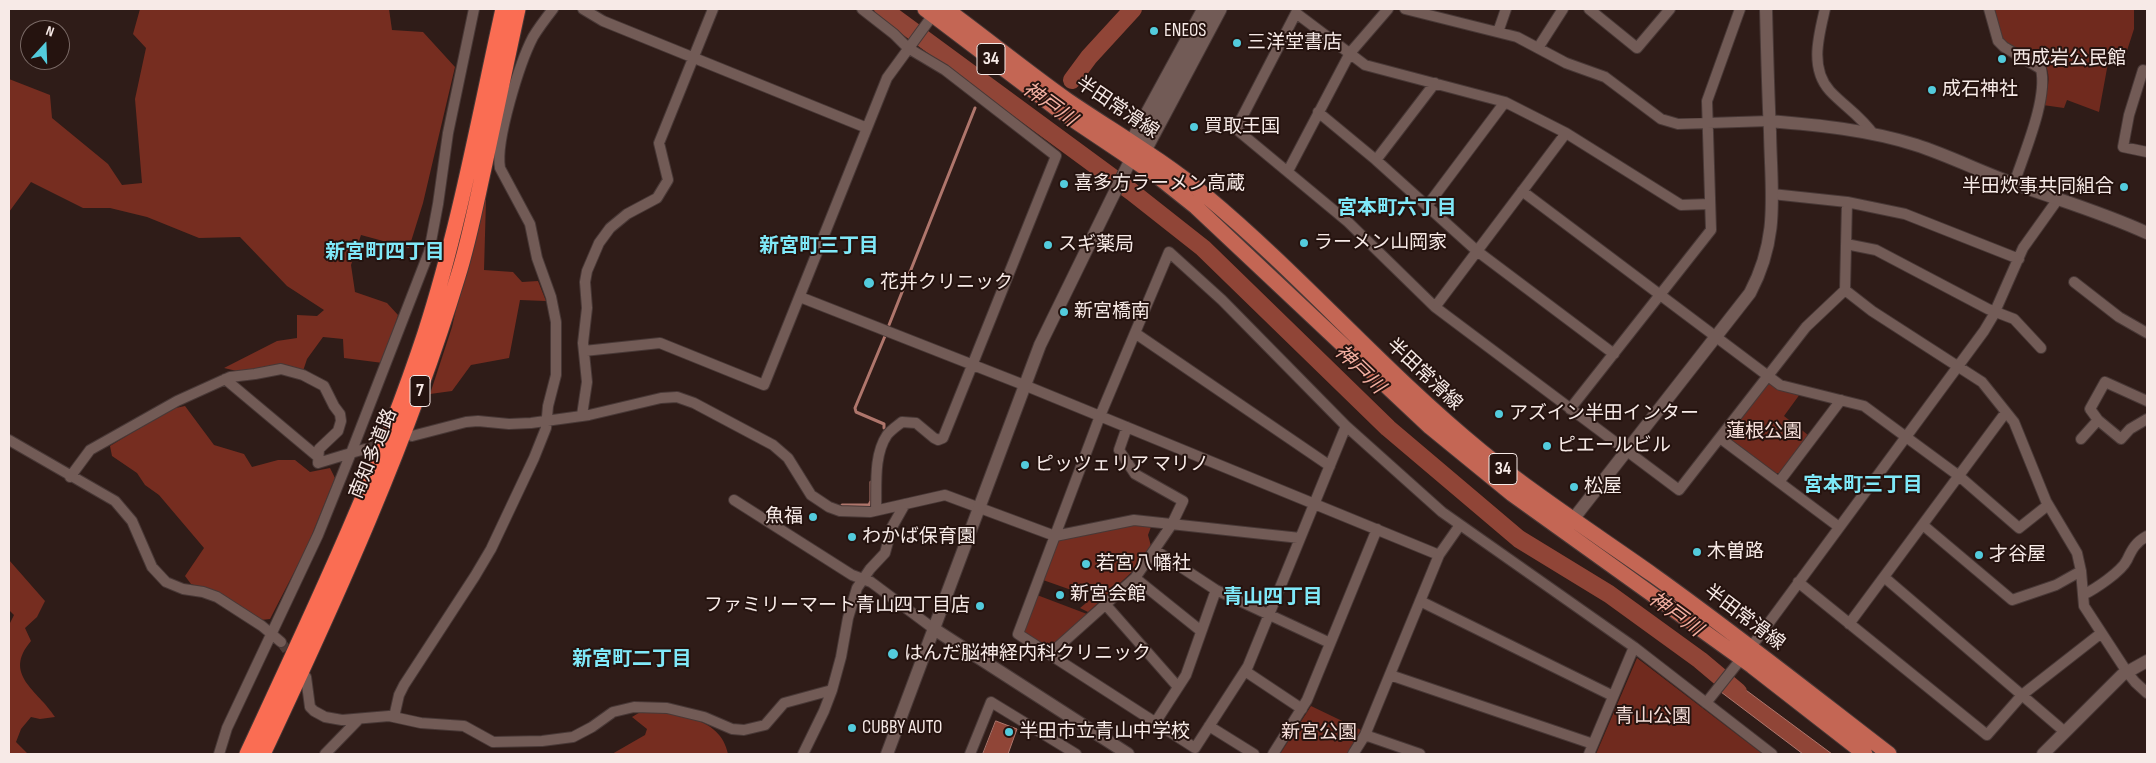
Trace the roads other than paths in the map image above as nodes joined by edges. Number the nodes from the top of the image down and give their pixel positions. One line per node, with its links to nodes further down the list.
1 (474, 9): 87 (street)
2 (503, 9): 150 (highway, 南知多道路 / 7)
3 (518, 9): 151 (highway, 南知多道路 / 7)
4 (553, 9): 76 (street)
5 (583, 9): 25 (street)
6 (713, 9): 25 (street)
7 (862, 9): 22 (street)
8 (1204, 9): 35 (main road)
9 (1219, 9): 35 (main road)
10 (1388, 9): 24 (street)
11 (1405, 9): 21 (street)
12 (1506, 9): 21 (street)
13 (1563, 9): 23 (street)
14 (1589, 9): 15 (street)
15 (1670, 9)
16 (1740, 9): 31 (street)
17 (1766, 9): 30 (street)
18 (1826, 9): 34 (street)
19 (1989, 9): 40 (street)
20 (933, 14): 22 (street); 35 (main road, 半田常滑線 / 34); 37 (main road, 半田常滑線 / 34)
21 (1498, 32): 23 (street)
22 (909, 46): 32 (street); 63 (street)
23 (1538, 48): 31 (street)
24 (1350, 53): 27 (street); 29 (street); 39 (street)
25 (694, 58): 32 (street); 61 (street)
26 (2147, 71): 36 (street)
27 (1435, 83): 28 (street); 38 (street)
28 (1505, 102): 33 (street); 46 (street)
29 (1318, 112): 38 (street); 39 (street)
30 (1770, 121): 31 (street); 34 (street); 42 (street)
31 (1707, 123): 45 (street)
32 (866, 128): 54 (street)
33 (1566, 133): 41 (street); 45 (street)
34 (1874, 135): 40 (street)
35 (1138, 147): 37 (main road); 102 (main road, 半田常滑線 / 34)
36 (2147, 152)
37 (1131, 159): 67 (street); 102 (main road, 半田常滑線 / 34)
38 (1376, 160): 46 (street)
39 (1288, 171): 55 (street)
40 (2014, 184): 43 (street)
41 (1522, 191): 49 (street); 53 (street)
42 (1772, 194): 44 (street); 59 (street)
43 (2058, 199): 47 (street); 50 (street)
44 (1847, 202): 48 (street); 50 (street)
45 (1710, 204): 53 (street)
46 (1427, 206): 49 (street)
47 (2147, 232)
48 (1846, 244): 52 (street); 56 (street)
49 (1477, 251): 55 (street); 62 (street)
50 (2018, 259): 56 (street)
51 (2074, 282): 58 (street)
52 (1845, 290): 64 (street); 65 (street)
53 (1659, 294): 59 (street); 62 (street)
54 (800, 297): 61 (street); 63 (street)
55 (1435, 307): 70 (street)
56 (1995, 311): 60 (street); 64 (street)
57 (1135, 333): 74 (street); 78 (street); 89 (street)
58 (2147, 333)
59 (1716, 336): 65 (street); 86 (street)
60 (2041, 348)
61 (584, 351): 72 (street)
62 (1614, 354): 70 (street)
63 (972, 365): 67 (street); 98 (street)
64 (1958, 366): 71 (street); 81 (street)
65 (1768, 376): 69 (street); 82 (street)
66 (225, 379): 88 (street); 88 (street); 91 (street)
67 (1024, 385): 74 (street); 97 (street)
68 (2147, 399): 73 (street); 77 (street)
69 (1841, 400): 81 (street); 92 (street)
70 (1570, 409): 86 (street)
71 (2006, 412): 90 (street); 96 (street)
72 (582, 415): 76 (street); 98 (street)
73 (2147, 415)
74 (1100, 416): 79 (street); 105 (street)
75 (2147, 419): 77 (street)
76 (547, 420): 80 (street); 142 (street)
77 (2098, 420): 83 (street)
78 (1346, 426): 89 (street); 100 (street)
79 (1127, 427): 95 (street); 99 (street)
80 (412, 436)
81 (1906, 437): 90 (street); 103 (street)
82 (1720, 438): 86 (street); 92 (street)
83 (2081, 439)
84 (9, 440): 91 (street)
85 (365, 449): 87 (street)
86 (1626, 451): 102 (street)
87 (351, 453): 88 (street); 123 (street)
88 (318, 457)
89 (1330, 466): 95 (street)
90 (1959, 476): 96 (street); 101 (street)
91 (70, 477): 123 (street)
92 (1779, 482): 103 (street)
93 (734, 500): 112 (street)
94 (905, 504): 97 (street); 98 (street); 112 (street)
95 (1314, 504): 104 (street); 107 (street)
96 (2048, 505): 110 (street)
97 (979, 507): 105 (street); 121 (street)
98 (876, 510)
99 (1172, 524): 105 (street); 107 (street); 108 (street)
100 (1460, 525): 109 (street); 127 (street)
101 (1924, 525): 110 (street); 111 (street)
102 (1568, 526): 129 (main road, 半田常滑線 / 34)
103 (1839, 527): 114 (street)
104 (1377, 530): 109 (street); 126 (street)
105 (1055, 536): 128 (street)
106 (2147, 536): 116 (street)
107 (1300, 538): 119 (street)
108 (1155, 550): 113 (street); 115 (street)
109 (1439, 555): 117 (street)
110 (2081, 571): 116 (street)
111 (1884, 577): 120 (street); 138 (street)
112 (863, 578): 121 (street); 136 (street)
113 (1135, 578): 118 (street); 122 (street)
114 (1798, 582): 120 (street); 129 (street)
115 (1216, 590): 119 (street); 122 (street)
116 (2083, 596): 124 (street)
117 (1420, 601): 133 (street); 139 (street)
118 (1105, 604): 128 (street); 135 (street)
119 (1269, 615): 126 (street); 131 (street)
120 (1850, 624): 138 (street)
121 (934, 629): 154 (street); 157 (street)
122 (1201, 631): 135 (street)
123 (271, 634): 125 (street); 149 (street)
124 (2100, 634): 132 (street); 138 (street)
125 (281, 642)
126 (1330, 643): 141 (street)
127 (1634, 647): 139 (street); 140 (street)
128 (1050, 654): 144 (street)
129 (1741, 659): 140 (street); 164 (main road, 半田常滑線 / 34); 165 (main road, 半田常滑線 / 34)
130 (2147, 661): 132 (street)
131 (1245, 672): 141 (street); 145 (street)
132 (2127, 672): 137 (street); 146 (street)
133 (1390, 675): 147 (street); 148 (street)
134 (306, 677): 143 (street)
135 (1178, 688): 144 (street)
136 (832, 690): 142 (street); 153 (street)
137 (2147, 692)
138 (2022, 695): 146 (street)
139 (1613, 696): 148 (street)
140 (1709, 699): 163 (street)
141 (1302, 709): 159 (street)
142 (394, 717): 143 (street)
143 (359, 719): 152 (street)
144 (1156, 723): 145 (street)
145 (1209, 726): 158 (street)
146 (2065, 732): 166 (street)
147 (1365, 736): 160 (street); 161 (street)
148 (1593, 744): 162 (street)
149 (218, 754)
150 (247, 754)
151 (263, 754)
152 (325, 754)
153 (803, 754)
154 (886, 754)
155 (970, 754): 156 (street)
156 (1076, 754)
157 (1128, 754)
158 (1254, 754)
159 (1273, 754)
160 (1353, 754)
161 (1420, 754)
162 (1589, 754)
163 (1772, 754)
164 (1865, 754)
165 (1888, 754)
166 (2043, 754)

